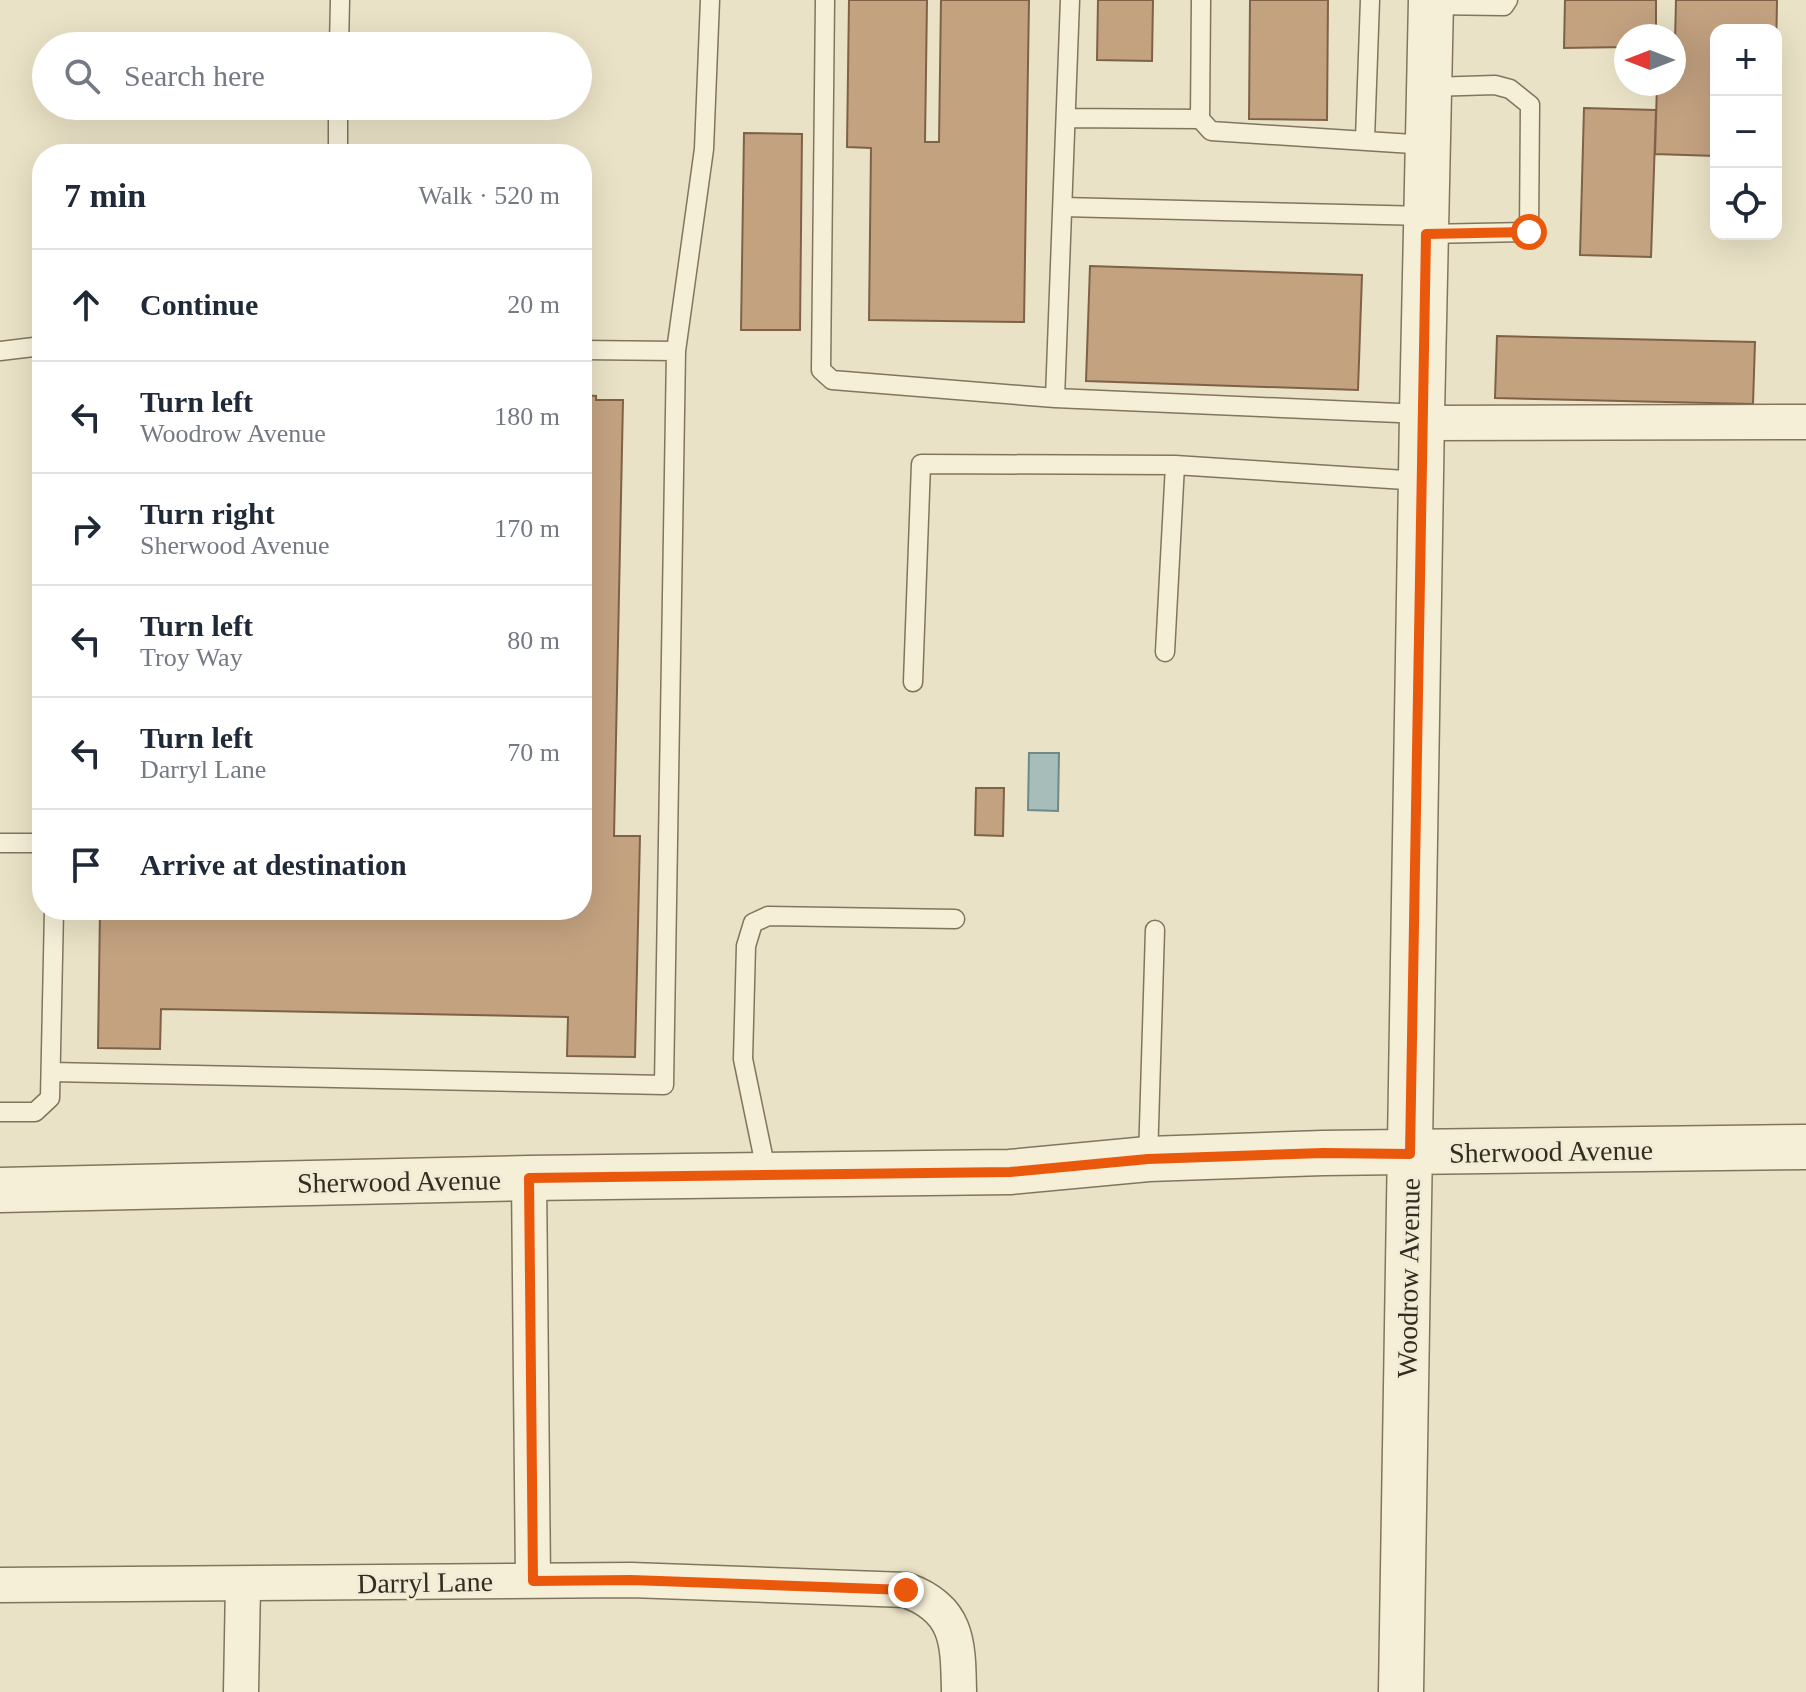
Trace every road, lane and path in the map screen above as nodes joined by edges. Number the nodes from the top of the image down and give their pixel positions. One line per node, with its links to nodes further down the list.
1 (340, 0): 9 (lane)
2 (710, 0): 22 (lane)
3 (825, 0): 23 (lane)
4 (1070, 0): 11 (lane)
5 (1201, 0): 12 (lane)
6 (1370, 0): 14 (lane)
7 (1508, 0): 8 (lane)
8 (1431, 3): 10 (street, Woodrow Avenue)
9 (339, 32)
10 (1429, 87): 16 (street, Woodrow Avenue); 18 (lane)
11 (1066, 118): 12 (lane); 17 (lane)
12 (1200, 119): 14 (lane)
13 (338, 120): 15 (lane)
14 (1365, 139): 16 (lane)
15 (338, 144)
16 (1428, 145): 18 (street, Woodrow Avenue)
17 (1063, 207): 18 (lane); 23 (lane)
18 (1426, 225): 24 (street, Woodrow Avenue)
19 (32, 347): 21 (lane)
20 (592, 350): 22 (lane)
21 (0, 351)
22 (676, 351): 35 (lane)
23 (1055, 398): 24 (lane)
24 (1422, 418): 25 (street); 27 (street, Woodrow Avenue)
25 (1806, 422)
26 (1175, 465): 27 (lane); 28 (lane); 29 (lane)
27 (1421, 481): 38 (street, Woodrow Avenue)
28 (1165, 652)
29 (913, 682)
30 (0, 843): 31 (lane)
31 (32, 843)
32 (955, 919): 40 (lane)
33 (54, 920): 35 (lane)
34 (1155, 930): 39 (lane)
35 (51, 1072): 36 (lane)
36 (0, 1112)
37 (1806, 1147): 38 (street, Sherwood Avenue)
38 (1410, 1154): 39 (street, Sherwood Avenue); 48 (street, Woodrow Avenue)
39 (1148, 1159): 40 (street, Sherwood Avenue)
40 (767, 1175): 41 (street, Sherwood Avenue)
41 (529, 1178): 42 (street, Sherwood Avenue); 43 (street)
42 (0, 1190)
43 (533, 1581): 44 (street, Darryl Lane); 47 (street, Darryl Lane)
44 (243, 1584): 45 (street, Darryl Lane); 46 (street)
45 (0, 1585)
46 (241, 1692)
47 (959, 1692)
48 (1401, 1692)

